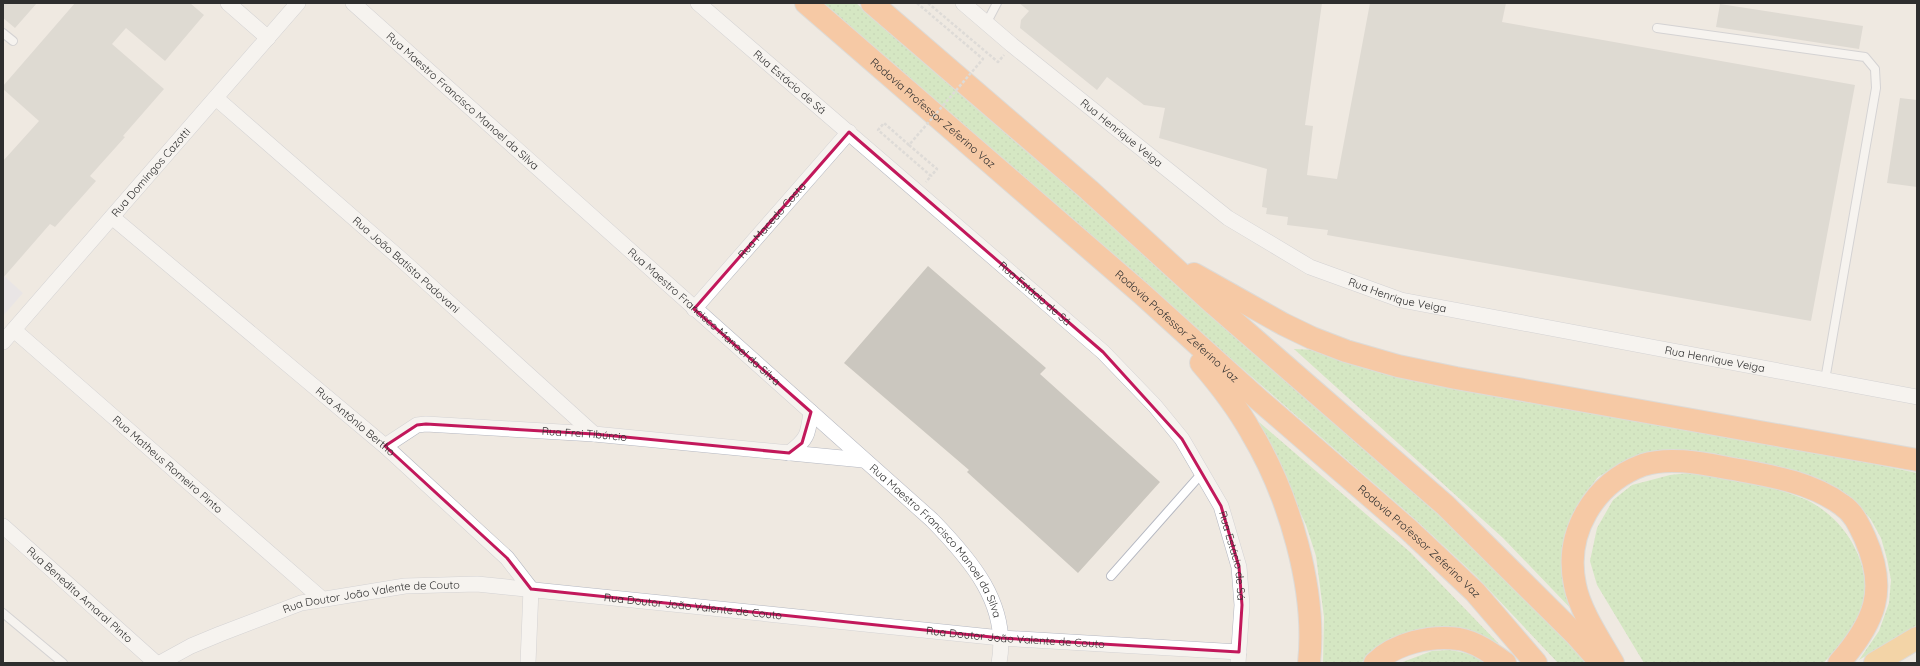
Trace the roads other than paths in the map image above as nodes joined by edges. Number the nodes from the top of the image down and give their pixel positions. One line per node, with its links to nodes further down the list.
1 (228, 3): 12 (street)
2 (298, 3): 12 (street, Rua Domingos Cazotti)
3 (352, 3): 19 (street, Rua Maestro Francisco Manoel da Silva)
4 (698, 3): 15 (street, Rua Estácio de Sá)
5 (806, 3): 18 (highway, Rodovia Professor Zeferino Vaz)
6 (872, 3): 16 (highway)
7 (963, 3): 9 (street, Rua Henrique Veiga)
8 (997, 3): 9 (lane)
9 (986, 24): 22 (street, Rua Henrique Veiga)
10 (1657, 28): 22 (lane)
11 (3, 32): 13 (lane)
12 (268, 38): 14 (street, Rua Domingos Cazotti)
13 (13, 41)
14 (216, 98): 17 (street, Rua Domingos Cazotti); 25 (street, Rua João Batista Padovani)
15 (849, 132): 19 (street, Rua Macedo Costa); 30 (street, Rua Estácio de Sá)
16 (1089, 190): 29 (highway); 48 (highway)
17 (112, 217): 20 (street, Rua Domingos Cazotti); 26 (street, Rua Antônio Bertho)
18 (1142, 294): 44 (highway); 47 (highway, Rodovia Professor Zeferino Vaz)
19 (694, 309): 24 (street, Rua Maestro Francisco Manoel da Silva)
20 (14, 330): 21 (street, Rua Domingos Cazotti); 34 (street, Rua Matheus Romeiro Pinto)
21 (3, 342)
22 (1825, 380): 23 (street, Rua Henrique Veiga)
23 (1917, 397)
24 (811, 412): 27 (street); 28 (street, Rua Maestro Francisco Manoel da Silva)
25 (594, 434): 26 (street, Rua Frei Tibúrcio); 27 (street, Rua Frei Tibúrcio)
26 (385, 446): 33 (street, Rua Antônio Bertho)
27 (789, 453): 28 (street, Rua Frei Tibúrcio)
28 (863, 460): 36 (street, Rua Maestro Francisco Manoel da Silva)
29 (1917, 460)
30 (1203, 472): 32 (lane); 38 (street, Rua Estácio de Sá)
31 (3, 526): 40 (street, Rua Benedita Amaral Pinto)
32 (1111, 576)
33 (531, 589): 34 (street, Rua Doutor João Valente de Couto); 36 (street, Rua Doutor João Valente de Couto); 42 (street)
34 (322, 599): 41 (street, Rua Doutor João Valente de Couto)
35 (3, 613): 39 (lane)
36 (1001, 638): 38 (street, Rua Doutor João Valente de Couto); 43 (street, Rua Maestro Francisco Manoel da Silva)
37 (1917, 638): 51 (highway)
38 (1238, 658)
39 (63, 663)
40 (156, 663)
41 (160, 663)
42 (528, 663)
43 (1000, 663)
44 (1309, 663)
45 (1375, 663): 46 (highway)
46 (1505, 663)
47 (1536, 663)
48 (1601, 663)
49 (1613, 663): 50 (highway)
50 (1839, 663)
51 (1875, 663)

